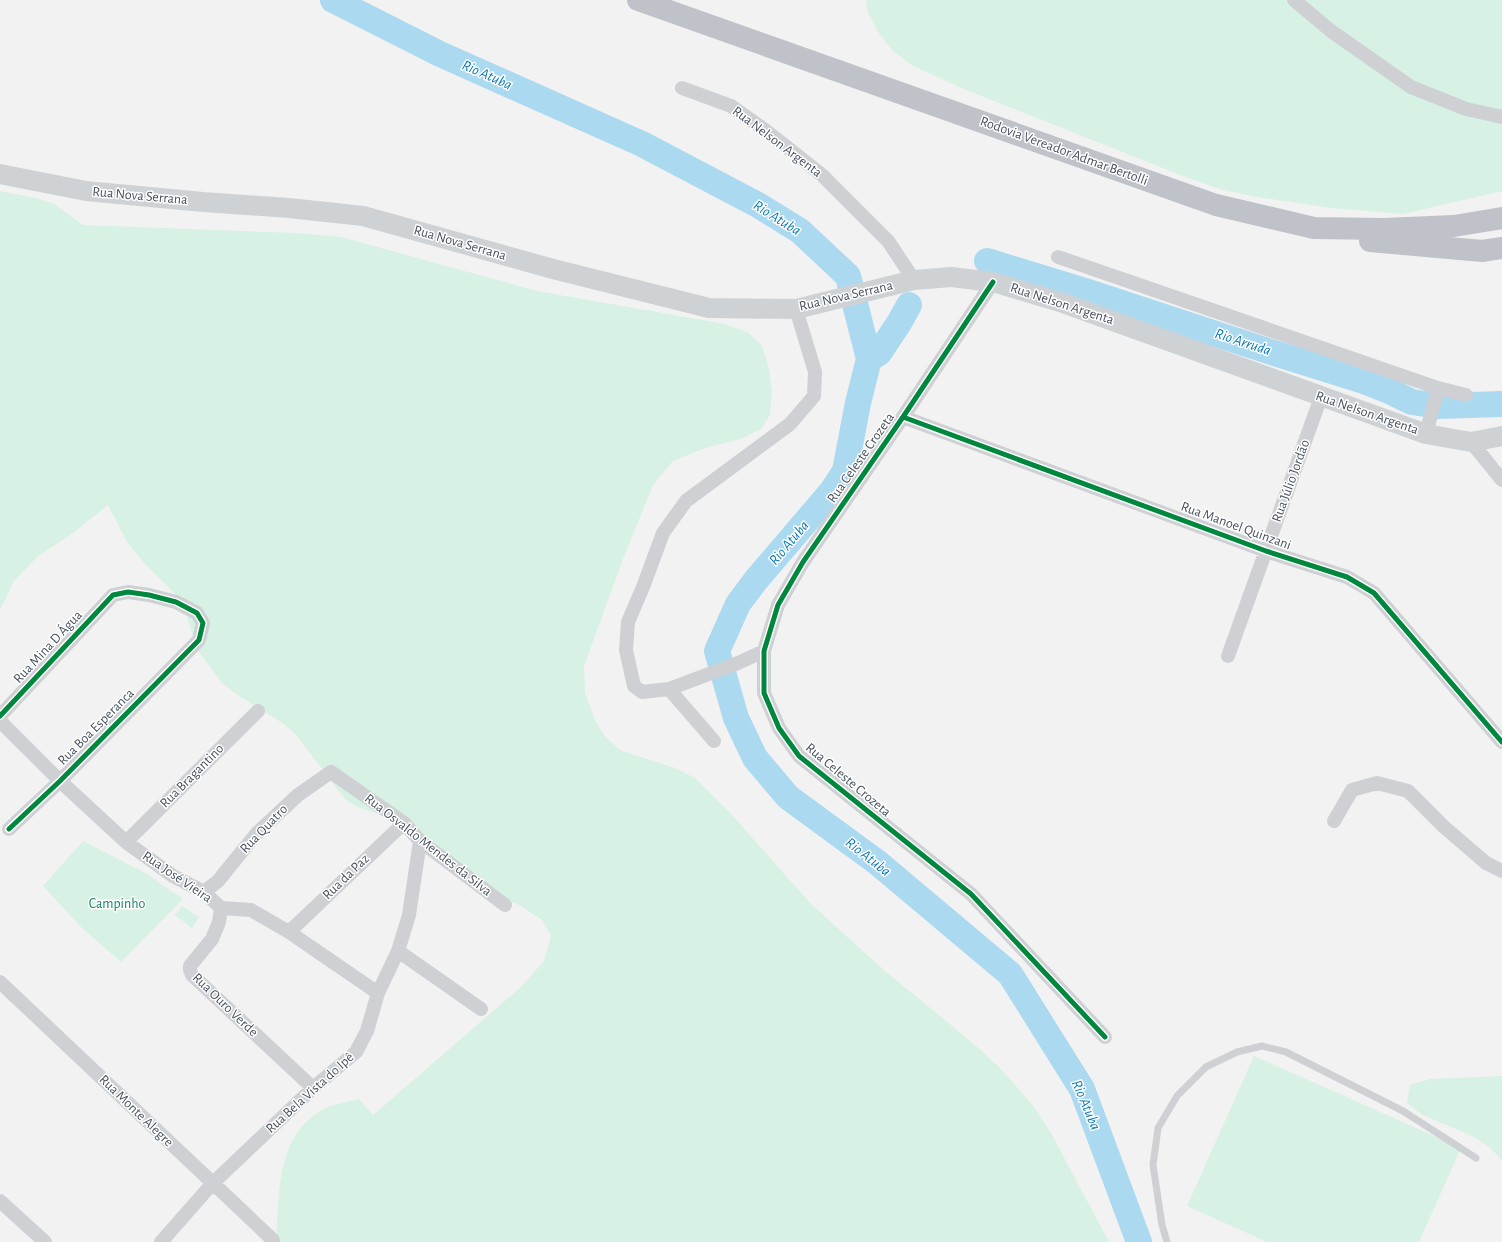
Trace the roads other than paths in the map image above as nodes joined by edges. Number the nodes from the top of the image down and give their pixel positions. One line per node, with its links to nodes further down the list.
1 (638, 0): 7 (highway, Rodovia Vereador Admar Bertolli)
2 (1294, 0): 4 (street)
3 (682, 88): 10 (street, Rua Nelson Argenta)
4 (1502, 117)
5 (0, 174): 12 (main road, Rua Nova Serrana)
6 (1502, 218): 7 (highway, Rodovia Vereador Admar Bertolli)
7 (1314, 228): 8 (highway)
8 (1495, 251)
9 (1058, 257): 13 (street)
10 (914, 280): 11 (main road, Rua Nelson Argenta); 12 (main road, Rua Nova Serrana)
11 (993, 282): 15 (main road, Rua Nelson Argenta); 16 (street, Rua Celeste Crozeta)
12 (804, 307): 25 (street)
13 (1438, 388): 14 (street); 17 (street, Rua Nelson Argenta)
14 (1466, 395)
15 (1321, 397): 17 (main road, Rua Nelson Argenta); 21 (street, Rua Júlio Jordão)
16 (903, 417): 21 (street, Rua Manoel Quinzani); 23 (street, Rua Celeste Crozeta)
17 (1426, 434): 19 (main road, Rua Nelson Argenta)
18 (1502, 436): 19 (main road, Rua Nelson Argenta)
19 (1471, 442): 20 (street)
20 (1502, 480)
21 (1266, 551): 24 (street, Rua Júlio Jordão); 30 (street, Rua Manoel Quinzani)
22 (199, 640): 27 (street, Rua Mina D Água); 32 (street, Rua Boa Esperanca)
23 (764, 650): 25 (street); 47 (street, Rua Celeste Crozeta)
24 (1228, 656)
25 (669, 689): 29 (street)
26 (258, 711): 37 (street, Rua Bragantino)
27 (0, 716)
28 (0, 721): 32 (street, Rua José Vieira)
29 (714, 741)
30 (1502, 742)
31 (331, 772): 34 (street, Rua Osvaldo Mendes da Silva); 39 (street, Rua Quatro)
32 (60, 781): 35 (street, Rua Boa Esperanca); 37 (street, Rua José Vieira)
33 (1334, 821): 38 (street)
34 (404, 823): 36 (street, Rua Osvaldo Mendes da Silva); 42 (street, Rua da Paz)
35 (9, 829)
36 (420, 841): 40 (street, Rua Osvaldo Mendes da Silva); 43 (street, Rua Bela Vista do Ipê)
37 (126, 842): 39 (street, Rua José Vieira)
38 (1502, 871)
39 (204, 892): 41 (street, Rua José Vieira)
40 (505, 905)
41 (221, 908): 42 (street, Rua José Vieira); 48 (street, Rua Ouro Verde)
42 (289, 932): 45 (street, Rua José Vieira)
43 (398, 951): 45 (street, Rua Bela Vista do Ipê); 46 (street)
44 (0, 982): 50 (street, Rua Monte Alegre)
45 (378, 992): 48 (street, Rua Bela Vista do Ipê)
46 (481, 1009)
47 (1105, 1037)
48 (313, 1088): 50 (street, Rua Bela Vista do Ipê)
49 (1476, 1158): 55 (lane)
50 (212, 1184): 52 (street, Rua Monte Alegre); 54 (street, Rua Bela Vista do Ipê)
51 (0, 1201): 53 (street)
52 (273, 1240)
53 (45, 1242)
54 (161, 1242)
55 (1167, 1242)

